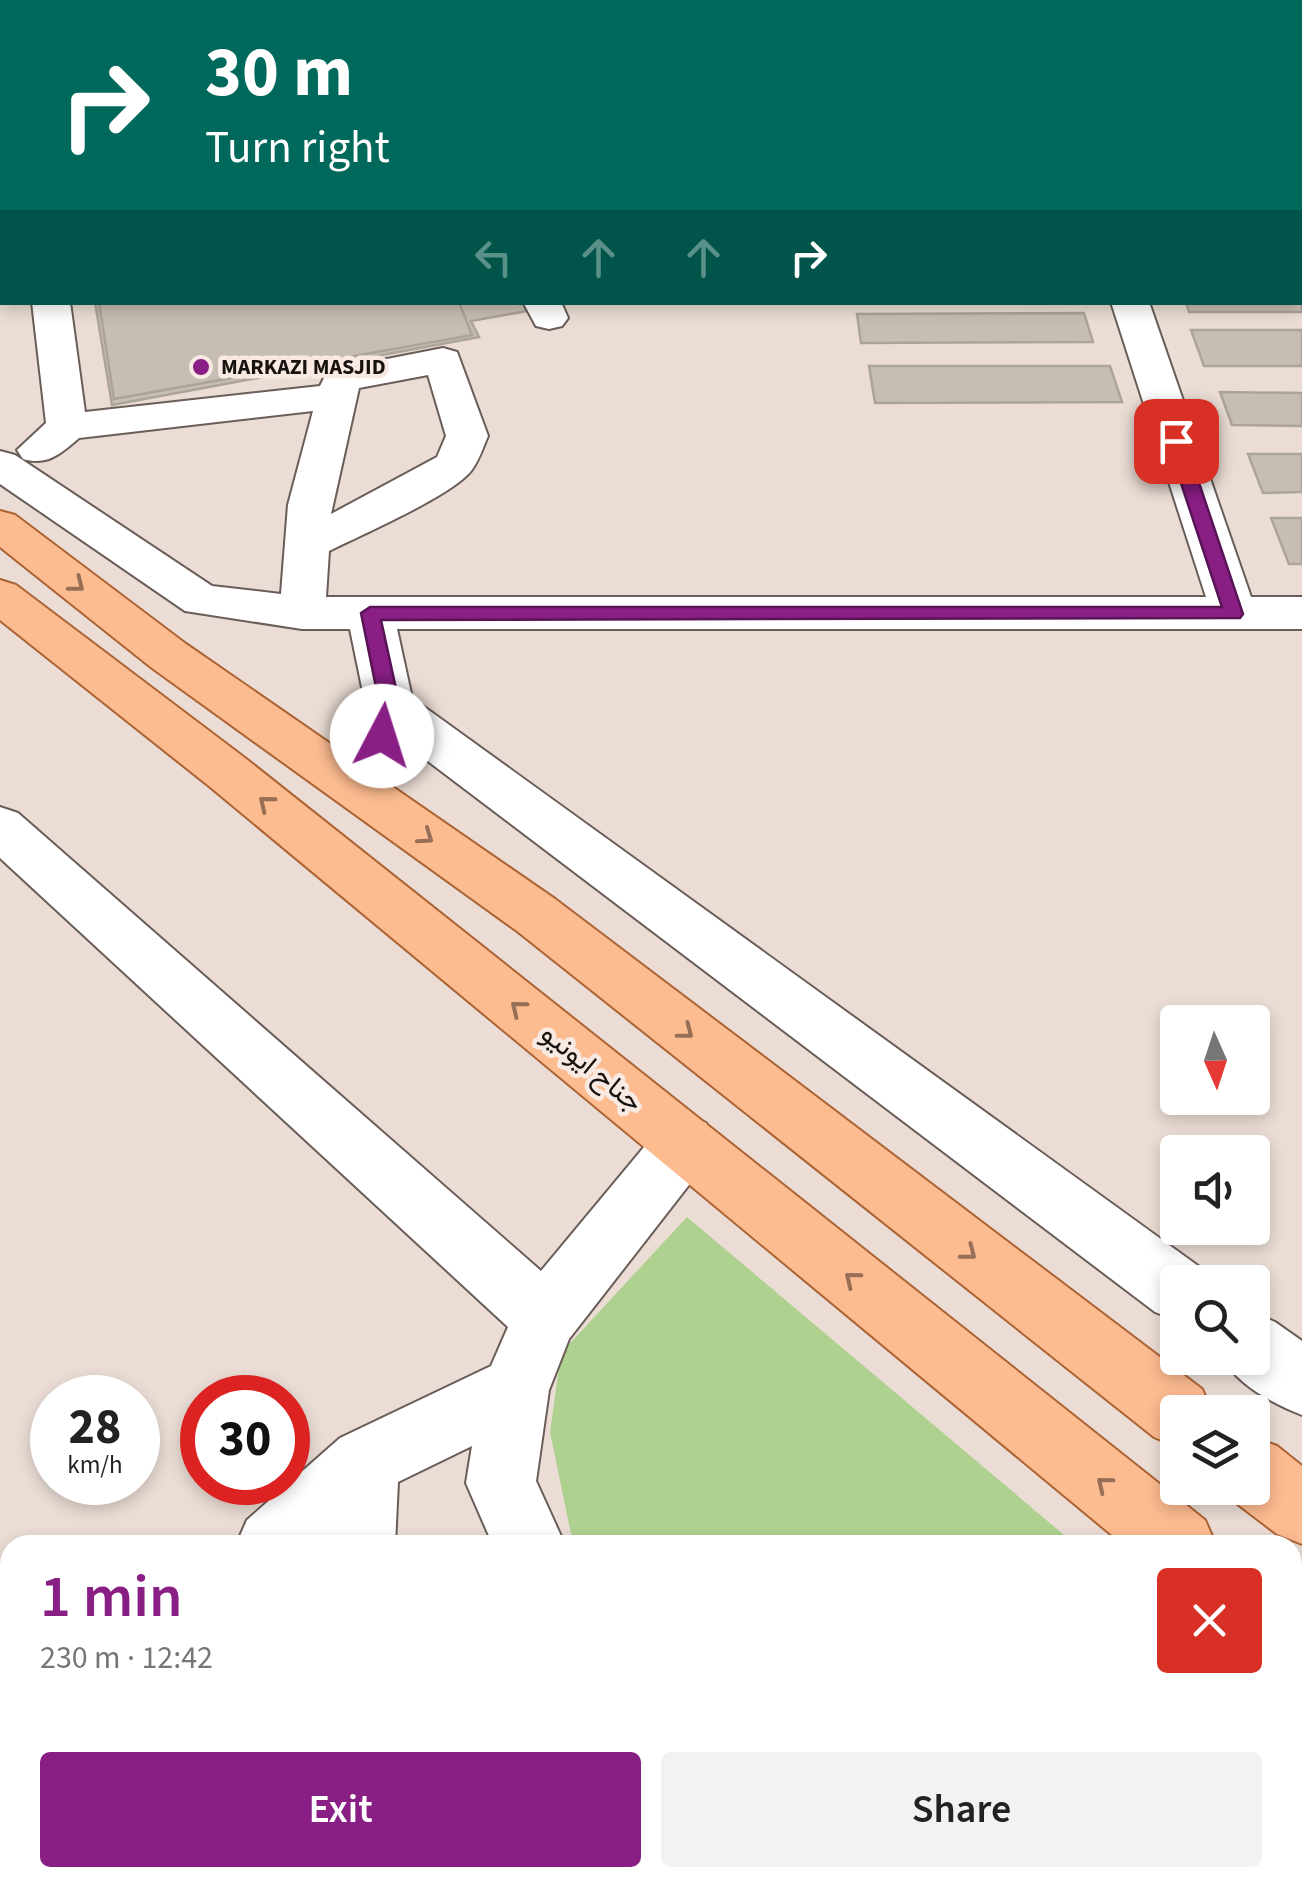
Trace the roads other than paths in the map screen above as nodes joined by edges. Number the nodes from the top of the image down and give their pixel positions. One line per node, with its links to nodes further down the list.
1 (51, 305): 4 (street)
2 (1131, 305): 11 (street)
3 (337, 396): 4 (street); 7 (street); 7 (street)
4 (67, 426): 5 (street)
5 (5, 468): 9 (street)
6 (0, 525): 14 (main road, one-way to 14)
7 (308, 542): 9 (street)
8 (0, 596): 16 (main road, جناح ایونیو, one-way to 8)
9 (302, 613): 10 (street)
10 (370, 613): 11 (street); 13 (street)
11 (1234, 614): 12 (street)
12 (1302, 614)
13 (390, 707): 14 (street); 17 (street)
14 (364, 793): 22 (main road, one-way to 22)
15 (0, 826): 18 (street)
16 (684, 1144): 18 (street); 29 (main road, جناح ایونیو, one-way to 16)
17 (1160, 1277)
18 (545, 1317): 21 (street)
19 (1270, 1358): 20 (street)
20 (1302, 1382)
21 (515, 1390): 23 (street); 28 (street)
22 (1160, 1399)
23 (364, 1462): 26 (street); 27 (street)
24 (1270, 1484): 25 (main road)
25 (1302, 1508)
26 (283, 1535)
27 (360, 1535)
28 (525, 1535)
29 (1168, 1535)

